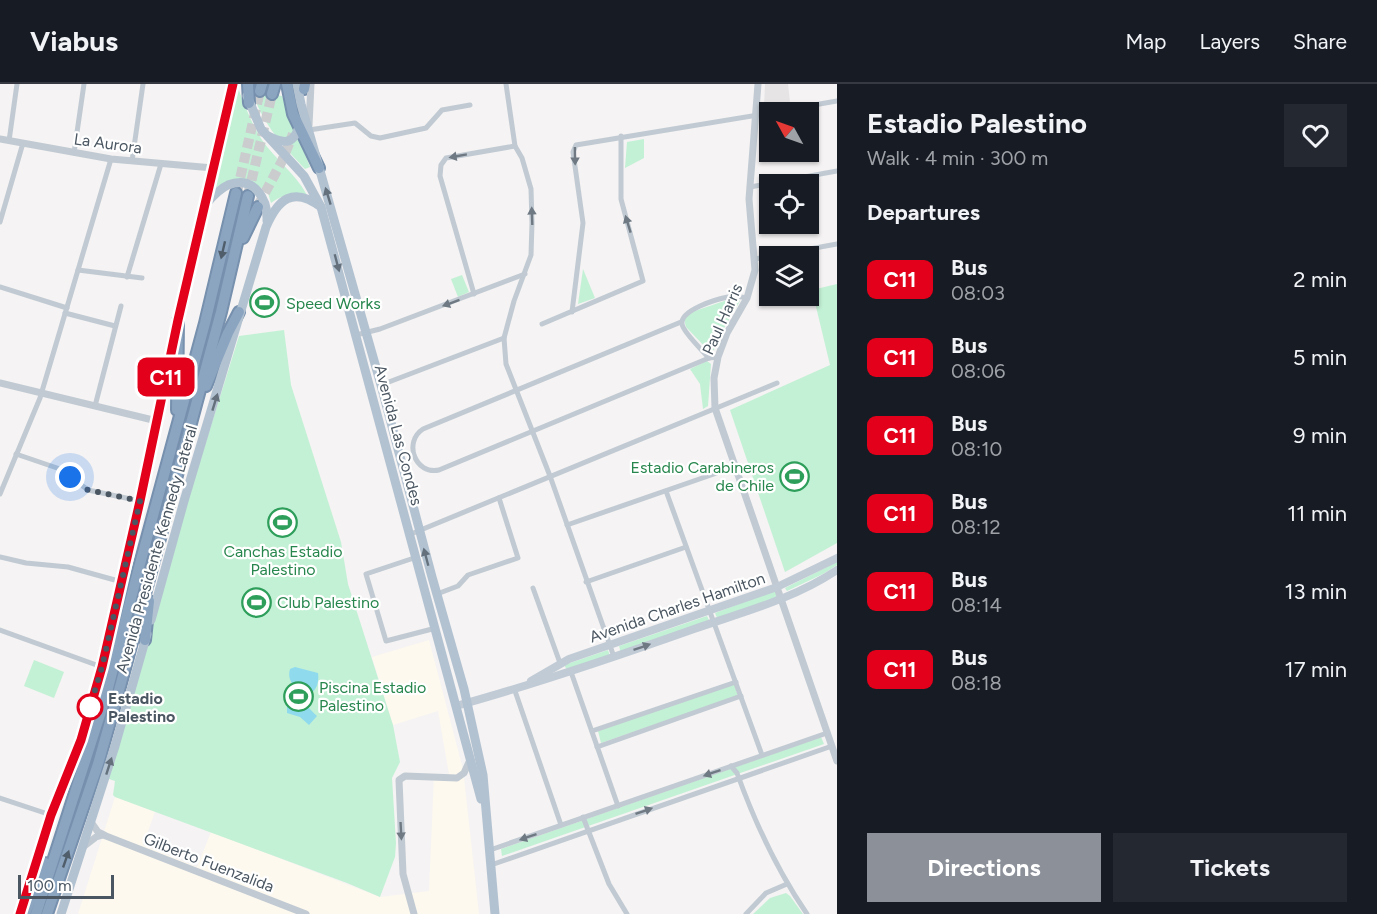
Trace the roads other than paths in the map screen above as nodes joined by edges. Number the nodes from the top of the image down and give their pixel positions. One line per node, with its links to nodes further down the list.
1 (17, 84): 20 (street)
2 (84, 84): 23 (street)
3 (143, 84): 25 (street)
4 (232, 84): 27 (main road, Avenida Presidente Kennedy Lateral)
5 (246, 84): 11 (highway)
6 (287, 84): 16 (highway)
7 (506, 84): 22 (street)
8 (758, 84): 15 (street, Paul Harris)
9 (304, 85): 16 (street); 16 (main road)
10 (837, 101): 12 (street)
11 (249, 103): 17 (main road, Avenida Las Condes)
12 (819, 104)
13 (470, 105): 16 (street)
14 (759, 115): 15 (street)
15 (756, 116): 18 (street); 30 (street, Paul Harris)
16 (304, 129): 17 (main road); 28 (highway)
17 (266, 135): 37 (main road, Avenida Las Condes)
18 (621, 136): 53 (street, one-way to 53); 53 (street, one-way to 18)
19 (0, 139): 20 (street, La Aurora)
20 (9, 141): 21 (street, La Aurora)
21 (23, 143): 23 (street, La Aurora); 34 (street)
22 (515, 146): 44 (street, one-way to 22); 48 (street, one-way to 48)
23 (74, 153): 24 (street, La Aurora)
24 (111, 159): 25 (street, La Aurora); 43 (street)
25 (132, 161): 26 (street, La Aurora)
26 (161, 164): 27 (street, La Aurora); 45 (street)
27 (213, 168): 35 (main road, Avenida Presidente Kennedy Lateral)
28 (319, 168): 58 (main road, Avenida Las Condes, one-way to 28)
29 (837, 171): 30 (street)
30 (750, 187): 41 (street, Paul Harris)
31 (236, 193): 72 (highway, one-way to 72)
32 (248, 196): 42 (highway)
33 (0, 198): 34 (street)
34 (7, 199): 38 (street)
35 (204, 205): 39 (main road); 54 (main road, Avenida Presidente Kennedy Lateral)
36 (258, 207): 42 (highway)
37 (321, 207): 39 (main road); 59 (main road, Avenida Las Condes, one-way to 59)
38 (0, 222)
39 (266, 226): 52 (main road, Avenida Presidente Kennedy Lateral)
40 (837, 244): 41 (street)
41 (755, 259): 49 (street, Paul Harris)
42 (232, 263): 69 (highway)
43 (78, 270): 45 (street); 51 (street)
44 (525, 274): 48 (street); 60 (street)
45 (127, 277): 46 (street)
46 (142, 278)
47 (0, 287): 51 (street)
48 (474, 294): 58 (street, one-way to 58)
49 (747, 298): 55 (street); 61 (street, Paul Harris)
50 (121, 306): 57 (street)
51 (66, 310): 57 (street); 67 (street)
52 (239, 312): 69 (highway); 103 (main road, Avenida Presidente Kennedy Lateral, one-way to 52)
53 (572, 312): 56 (street)
54 (178, 320): 71 (main road, Avenida Presidente Kennedy Lateral); 72 (highway)
55 (681, 322): 62 (street); 66 (street)
56 (542, 324)
57 (115, 326): 68 (street)
58 (367, 333): 59 (street); 65 (main road, Avenida Las Condes)
59 (356, 335): 86 (main road, Avenida Las Condes)
60 (504, 338): 65 (street); 66 (street)
61 (718, 357): 62 (street); 70 (street, Paul Harris)
62 (708, 358): 73 (street)
63 (0, 383): 67 (street)
64 (777, 383): 70 (street)
65 (381, 385): 76 (main road, Avenida Las Condes)
66 (517, 391): 73 (street); 74 (street)
67 (41, 392): 68 (street); 75 (street)
68 (95, 406): 71 (street)
69 (195, 407): 91 (highway)
70 (715, 408): 77 (street, Paul Harris); 80 (street)
71 (157, 421): 84 (main road, Avenida Presidente Kennedy Lateral)
72 (177, 428): 130 (highway)
73 (532, 430): 74 (street); 80 (street)
74 (414, 452): 76 (street)
75 (16, 454): 79 (street); 84 (street)
76 (401, 456): 86 (main road, Avenida Las Condes)
77 (734, 466): 81 (street); 95 (street, Paul Harris)
78 (0, 472): 79 (street)
79 (8, 475): 82 (street)
80 (550, 476): 83 (street); 85 (street)
81 (666, 491): 85 (street); 87 (street)
82 (0, 494)
83 (499, 498): 86 (street); 97 (street)
84 (140, 501): 93 (main road, Avenida Presidente Kennedy Lateral)
85 (567, 525): 94 (street)
86 (415, 532): 89 (main road, Avenida Las Condes); 97 (main road, Avenida Las Condes, one-way to 86)
87 (686, 547): 94 (street); 99 (street)
88 (0, 557): 93 (street)
89 (417, 557): 101 (main road, Avenida Las Condes); 101 (street)
90 (837, 558): 95 (main road, Avenida Charles Hamilton)
91 (153, 560): 103 (highway); 141 (highway, one-way to 91)
92 (837, 570): 98 (main road, Avenida Charles Hamilton)
93 (122, 582): 107 (main road, Avenida Presidente Kennedy Lateral)
94 (586, 582): 104 (street)
95 (777, 587): 98 (street, Paul Harris); 99 (main road, Avenida Charles Hamilton)
96 (533, 588): 106 (street)
97 (437, 594): 113 (main road, Avenida Las Condes)
98 (780, 600): 100 (main road, Avenida Charles Hamilton); 116 (street, Paul Harris)
99 (709, 610): 100 (street); 104 (main road, Avenida Charles Hamilton)
100 (715, 622): 105 (main road, Avenida Charles Hamilton, one-way to 100); 109 (street)
101 (436, 628): 114 (main road, Avenida Las Condes)
102 (0, 630): 107 (street)
103 (145, 640): 129 (main road, Avenida Presidente Kennedy Lateral, one-way to 103)
104 (608, 646): 105 (street); 106 (main road, Avenida Charles Hamilton)
105 (614, 657): 108 (main road, Avenida Charles Hamilton)
106 (560, 663): 108 (main road); 110 (main road, Avenida Charles Hamilton)
107 (102, 667): 127 (main road, Avenida Presidente Kennedy Lateral)
108 (569, 673): 110 (main road, Avenida Charles Hamilton); 115 (street)
109 (736, 682): 112 (street); 115 (street)
110 (527, 683): 111 (main road, Avenida Charles Hamilton)
111 (514, 688): 113 (main road, Avenida Charles Hamilton); 131 (street)
112 (741, 696): 118 (street); 119 (street)
113 (467, 703): 114 (main road, Avenida Charles Hamilton); 126 (main road, Avenida Las Condes)
114 (456, 706): 120 (main road, Avenida Las Condes)
115 (592, 731): 118 (street)
116 (827, 733): 117 (street, Paul Harris); 119 (street)
117 (832, 746): 121 (street, Paul Harris); 123 (street)
118 (597, 747): 125 (street)
119 (762, 755): 122 (street)
120 (471, 760): 126 (main road, Avenida Las Condes); 144 (street, one-way to 144)
121 (837, 762)
122 (730, 766): 123 (street); 125 (street, one-way to 125)
123 (739, 778): 132 (street, one-way to 123); 137 (street)
124 (0, 798): 127 (street)
125 (618, 806): 128 (street)
126 (485, 813): 135 (main road, Avenida Las Condes)
127 (51, 815): 138 (main road, Avenida Presidente Kennedy Lateral)
128 (584, 817): 131 (street); 132 (street)
129 (91, 822): 133 (street, Gilberto Fuenzalida); 134 (main road, Avenida Presidente Kennedy Lateral)
130 (63, 825): 139 (highway); 140 (highway)
131 (561, 825): 135 (street, one-way to 135)
132 (589, 831): 136 (street); 146 (street)
133 (103, 835): 134 (street); 143 (street, Gilberto Fuenzalida)
134 (83, 847): 142 (main road, Avenida Presidente Kennedy Lateral)
135 (490, 850): 136 (main road, Avenida Las Condes)
136 (491, 865): 145 (main road, Avenida Las Condes)
137 (787, 884): 147 (street); 148 (street)
138 (20, 914)
139 (25, 914)
140 (36, 914)
141 (47, 914)
142 (61, 914)
143 (306, 914)
144 (414, 914)
145 (495, 914)
146 (627, 914)
147 (746, 914)
148 (807, 914)

